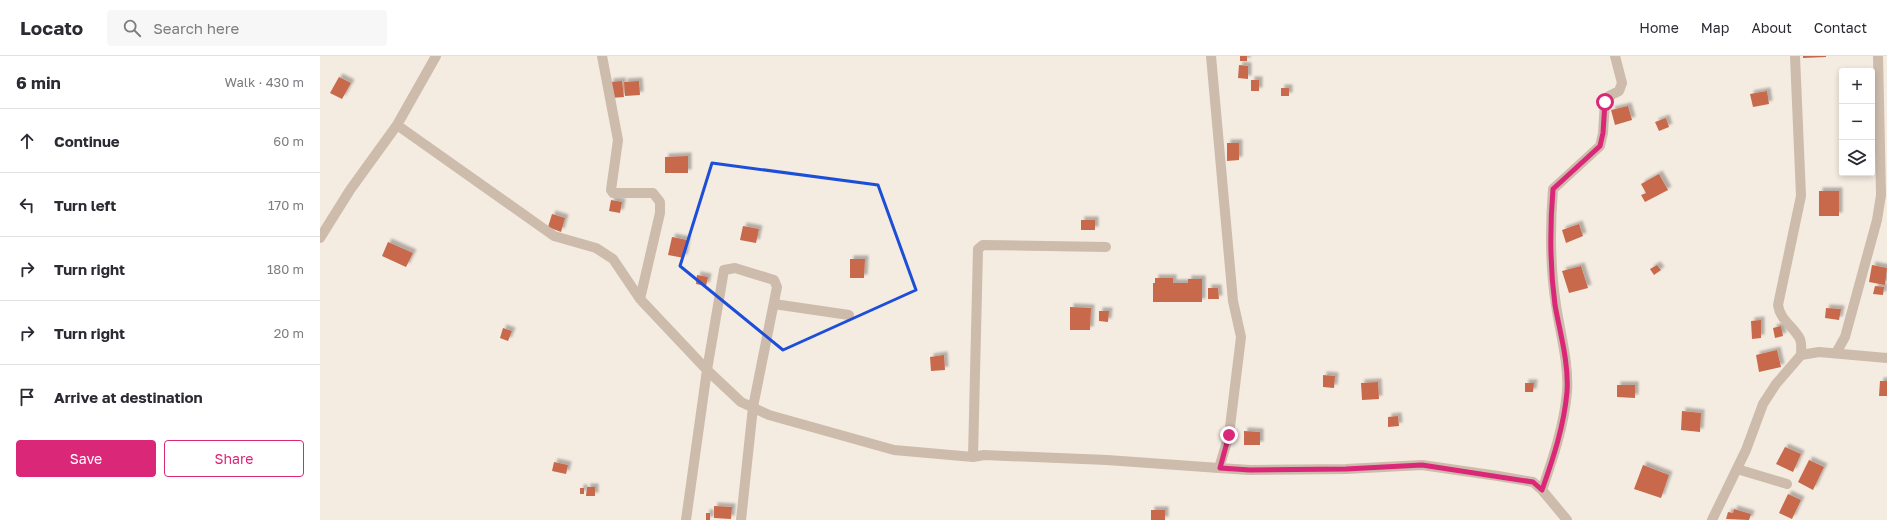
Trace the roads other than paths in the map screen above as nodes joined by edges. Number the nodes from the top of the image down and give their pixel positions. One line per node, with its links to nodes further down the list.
1 (436, 56): 7 (street)
2 (602, 56): 10 (street)
3 (1211, 56): 19 (street)
4 (1615, 56): 22 (street)
5 (1795, 56): 14 (street)
6 (1878, 56): 13 (street)
7 (396, 125): 8 (street); 10 (street)
8 (320, 238)
9 (1106, 247): 18 (street)
10 (640, 299): 16 (street)
11 (774, 304): 12 (street); 16 (street); 17 (street)
12 (848, 315)
13 (1836, 353): 14 (street); 15 (street)
14 (1801, 355): 20 (street)
15 (1887, 358)
16 (707, 370): 17 (street); 23 (street)
17 (753, 407): 18 (street); 24 (street)
18 (973, 457): 19 (street)
19 (1220, 468): 22 (street)
20 (1737, 468): 21 (street); 26 (street)
21 (1787, 484)
22 (1542, 490): 25 (street)
23 (686, 520)
24 (741, 520)
25 (1567, 520)
26 (1712, 520)

